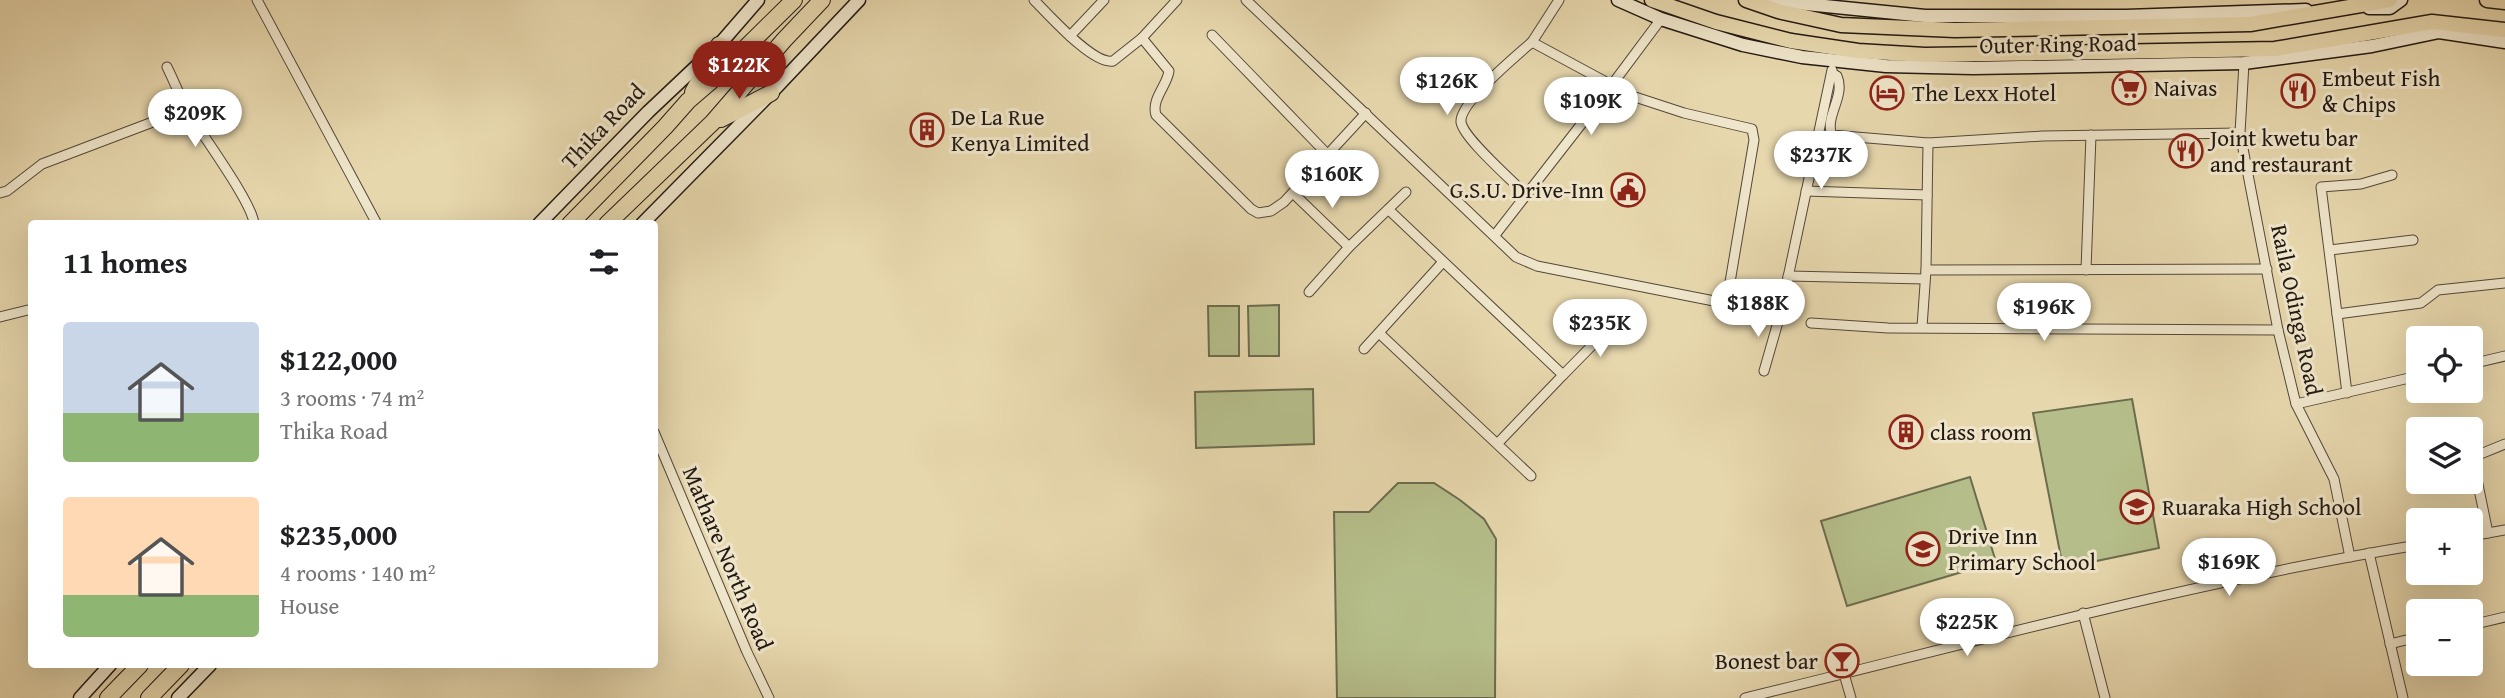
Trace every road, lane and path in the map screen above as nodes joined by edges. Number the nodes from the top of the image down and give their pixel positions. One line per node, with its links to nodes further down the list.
1 (257, 0): 49 (street)
2 (758, 0): 26 (main road, Thika Road)
3 (794, 0): 32 (highway, Thika Road)
4 (822, 0): 35 (highway)
5 (859, 0): 31 (main road)
6 (1034, 0): 22 (street)
7 (1104, 0): 22 (street)
8 (1177, 0): 23 (street)
9 (1246, 0): 34 (street)
10 (1559, 0): 24 (street)
11 (1618, 0): 19 (main road, Outer Ring Road)
12 (1652, 0): 20 (main road, Outer Ring Road)
13 (1746, 0): 15 (main road, Outer Ring Road)
14 (1765, 0): 16 (main road, Outer Ring Road)
15 (2390, 0)
16 (2401, 0)
17 (2487, 0): 18 (main road)
18 (2505, 2)
19 (1661, 19): 29 (main road, Outer Ring Road); 30 (street)
20 (2505, 30)
21 (1212, 35): 39 (street)
22 (1070, 36): 23 (street)
23 (1142, 38): 44 (street)
24 (1532, 42): 30 (street); 45 (street)
25 (2505, 42): 27 (main road, Outer Ring Road)
26 (719, 45): 32 (highway); 50 (main road, Thika Road)
27 (2244, 63): 29 (main road, Outer Ring Road); 36 (street, Raila Odinga Road)
28 (167, 67): 33 (street)
29 (1833, 67): 38 (street); 41 (street)
30 (1611, 86): 45 (street); 65 (street)
31 (771, 93): 35 (highway); 53 (main road)
32 (688, 100): 51 (highway, Thika Road)
33 (187, 109): 43 (street); 48 (street)
34 (1366, 113): 39 (street); 54 (street)
35 (713, 122): 52 (highway)
36 (2240, 133): 37 (street); 59 (street, Raila Odinga Road)
37 (2091, 135): 38 (street); 60 (street)
38 (1928, 143): 46 (street)
39 (1327, 154): 44 (street)
40 (2392, 175): 57 (street)
41 (1806, 191): 46 (street); 62 (street)
42 (1406, 192): 47 (street)
43 (0, 193)
44 (1294, 194): 56 (street)
45 (1526, 195): 54 (street)
46 (1927, 195): 61 (street)
47 (1389, 210): 56 (street); 58 (street)
48 (254, 220)
49 (375, 220)
50 (543, 220)
51 (574, 220)
52 (611, 220)
53 (646, 220)
54 (1494, 235): 65 (street)
55 (2413, 240): 57 (street)
56 (1349, 247): 64 (street)
57 (2330, 250): 67 (street)
58 (1442, 263): 74 (street); 79 (street)
59 (2267, 269): 60 (street); 73 (street, Raila Odinga Road)
60 (2086, 270): 61 (street)
61 (1925, 274): 62 (street); 72 (street)
62 (1788, 275): 68 (street)
63 (2505, 284): 67 (street)
64 (1309, 292)
65 (1728, 294): 68 (street)
66 (28, 310): 69 (street)
67 (2337, 314): 81 (street)
68 (1780, 315): 78 (street)
69 (0, 317)
70 (1616, 321): 79 (street)
71 (1811, 323): 72 (street)
72 (1922, 327): 73 (street)
73 (2278, 330): 82 (street, Raila Odinga Road)
74 (1379, 333): 75 (street); 84 (street)
75 (1364, 349)
76 (2505, 356): 77 (street)
77 (2483, 361)
78 (1764, 371)
79 (1563, 375): 84 (street)
80 (2406, 379): 81 (street)
81 (2347, 393): 82 (street)
82 (2296, 404): 92 (street, Raila Odinga Road)
83 (658, 441): 107 (street, Mathare North Road)
84 (1498, 443): 86 (street)
85 (2505, 444): 88 (street)
86 (1531, 476)
87 (2505, 530): 88 (street)
88 (2488, 533): 89 (street)
89 (2483, 534)
90 (2406, 547): 91 (street)
91 (2369, 553): 92 (street); 97 (street)
92 (2350, 557): 93 (street)
93 (2083, 614): 102 (street); 110 (street)
94 (2505, 617): 95 (street)
95 (2483, 622)
96 (2406, 640): 97 (street)
97 (2390, 644): 111 (street)
98 (107, 668): 103 (main road)
99 (137, 668): 104 (highway)
100 (178, 668): 105 (highway)
101 (208, 668): 106 (main road)
102 (1844, 674): 108 (street); 109 (street)
103 (80, 698)
104 (108, 698)
105 (149, 698)
106 (178, 698)
107 (769, 698)
108 (1745, 698)
109 (1851, 698)
110 (2105, 698)
111 (2403, 698)

